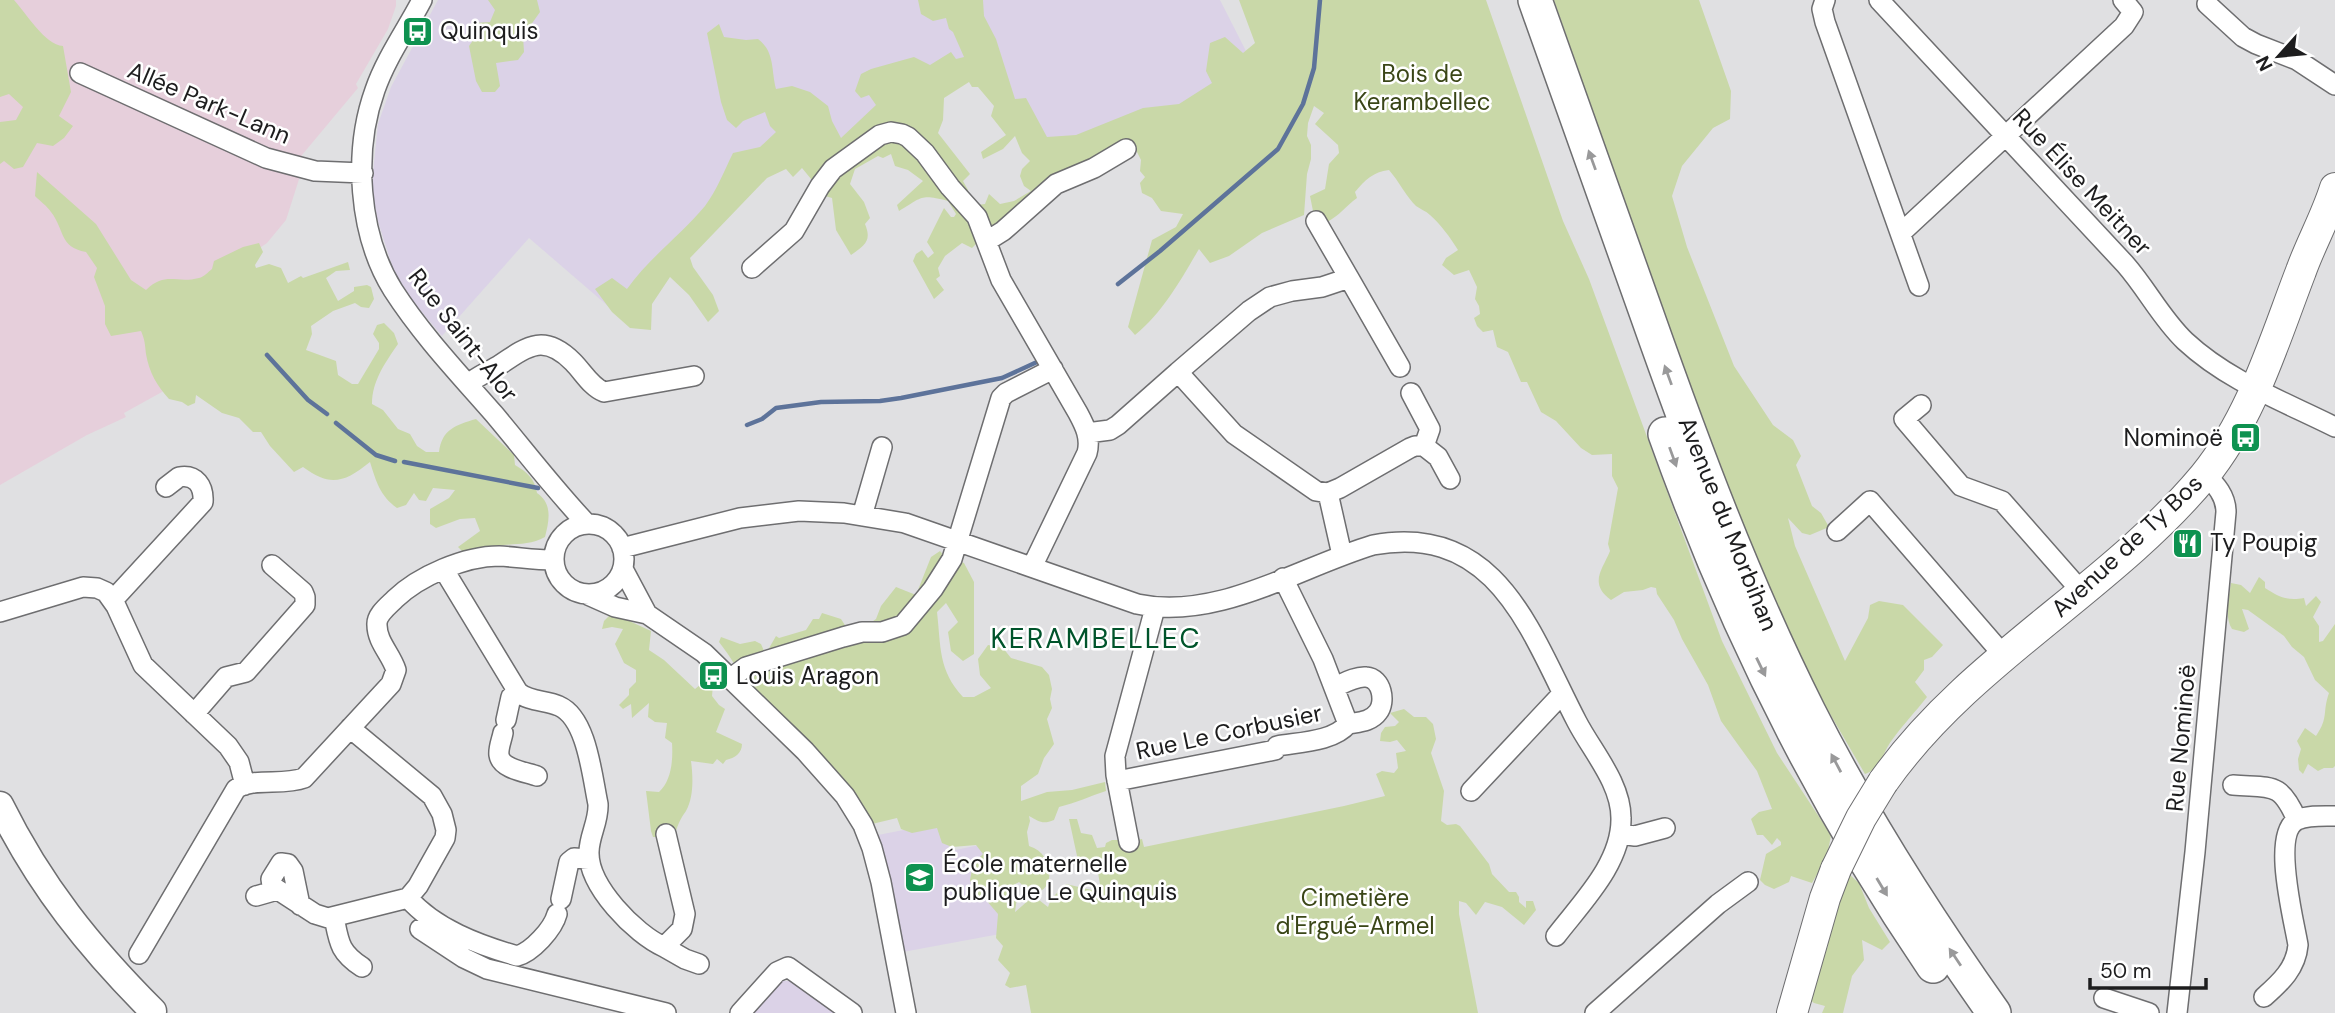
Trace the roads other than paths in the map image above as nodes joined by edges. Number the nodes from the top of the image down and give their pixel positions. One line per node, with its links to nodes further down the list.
1 (1510, 0): 99 (highway, Avenue du Morbihan, one-way to 99)
2 (1535, 0): 100 (highway, Avenue du Morbihan, one-way to 2)
3 (1825, 0): 15 (street)
4 (1879, 0): 10 (street, Rue Élise Meitner)
5 (2123, 0): 10 (street)
6 (421, 1): 12 (street, Rue Saint-Alor)
7 (2207, 4): 9 (street)
8 (80, 73): 12 (street, Allée Park-Lann)
9 (2335, 85)
10 (2007, 136): 15 (street); 25 (street, Rue Élise Meitner)
11 (1126, 149): 16 (street)
12 (363, 173): 24 (street, Rue Saint-Alor)
13 (2335, 190): 25 (main road, Avenue de Ty Bos)
14 (1316, 221): 18 (street)
15 (1901, 233): 19 (street)
16 (987, 241): 17 (street); 21 (street)
17 (752, 268)
18 (1349, 278): 20 (street); 22 (street)
19 (1919, 286)
20 (1400, 367)
21 (1053, 369): 29 (street); 41 (street)
22 (1178, 372): 29 (street); 36 (street)
23 (694, 376): 24 (street)
24 (468, 384): 35 (street, Rue Saint-Alor)
25 (2255, 388): 28 (street, Rue Élise Meitner); 32 (main road, Avenue de Ty Bos)
26 (1411, 393): 30 (street)
27 (1921, 405): 50 (street)
28 (2335, 427)
29 (1087, 433): 46 (street)
30 (1424, 446): 33 (street); 36 (street)
31 (881, 447): 37 (street)
32 (2205, 474): 50 (main road, Avenue de Ty Bos); 102 (street, Rue Nominoë)
33 (1450, 480)
34 (166, 487): 52 (street)
35 (555, 487): 38 (street, Rue Saint-Alor); 40 (street, Rue Saint-Alor)
36 (1328, 493): 43 (street)
37 (862, 516): 41 (street); 42 (street)
38 (587, 524): 40 (street); 42 (street)
39 (1838, 531): 56 (street)
40 (561, 537): 44 (street)
41 (957, 542): 46 (street); 57 (street)
42 (622, 548): 47 (street)
43 (1342, 555): 49 (street); 60 (street)
44 (554, 560): 48 (street); 51 (street)
45 (272, 565): 61 (street)
46 (1032, 567): 53 (street)
47 (623, 569): 51 (street); 55 (street)
48 (444, 570): 59 (street); 63 (street)
49 (1283, 578): 53 (street); 58 (street, Rue Le Corbusier)
50 (2082, 592): 56 (main road, Avenue de Ty Bos)
51 (587, 595): 55 (street)
52 (113, 600): 54 (street); 61 (street)
53 (1155, 608): 65 (street, Rue Le Corbusier)
54 (0, 612)
55 (646, 614): 57 (street)
56 (2005, 657): 98 (main road, Avenue de Ty Bos, bridge)
57 (731, 678): 96 (street)
58 (1335, 687): 62 (street, Rue Le Corbusier); 62 (street, Rue Le Corbusier)
59 (518, 692): 64 (street); 77 (street)
60 (1562, 694): 68 (street); 75 (street)
61 (194, 714): 66 (street)
62 (1348, 724): 65 (street, Rue Le Corbusier)
63 (350, 728): 66 (street); 81 (street)
64 (537, 776)
65 (1117, 781): 76 (street, Rue Le Corbusier)
66 (245, 785): 87 (street)
67 (2233, 785): 71 (street)
68 (1471, 791)
69 (0, 805): 92 (street)
70 (2335, 816): 71 (street)
71 (2297, 820): 90 (street)
72 (1665, 828): 75 (street)
73 (0, 830): 92 (street)
74 (666, 834): 86 (street)
75 (1620, 834): 85 (street)
76 (1129, 842)
77 (589, 859): 81 (street); 86 (street)
78 (1748, 881): 97 (street)
79 (277, 890): 80 (street); 82 (street); 82 (street)
80 (256, 896)
81 (408, 898): 83 (street)
82 (300, 905): 83 (street)
83 (334, 917): 89 (street)
84 (420, 929): 93 (street)
85 (1556, 936)
86 (664, 947): 88 (street)
87 (138, 954)
88 (699, 964)
89 (362, 967)
90 (2264, 996)
91 (2104, 998): 101 (street)
92 (152, 1013)
93 (666, 1013)
94 (740, 1013): 95 (street)
95 (852, 1013)
96 (906, 1013)
97 (1595, 1013)
98 (1792, 1013)
99 (1966, 1013)
100 (1994, 1013)
101 (2149, 1013)
102 (2177, 1013)

